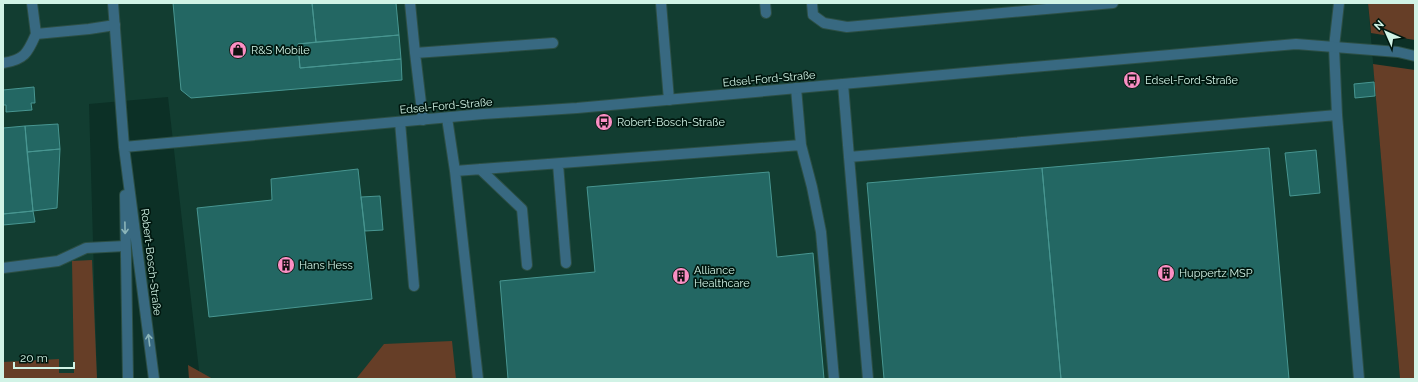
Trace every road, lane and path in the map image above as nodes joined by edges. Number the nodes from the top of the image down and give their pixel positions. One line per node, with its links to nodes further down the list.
1 (32, 3): 9 (street)
2 (113, 3): 8 (street, Robert-Bosch-Straße)
3 (410, 3): 12 (street)
4 (661, 3): 17 (street)
5 (812, 3): 6 (street)
6 (1113, 3)
7 (1339, 3): 11 (street)
8 (114, 25): 9 (street); 23 (street, Robert-Bosch-Straße)
9 (36, 34): 14 (street)
10 (553, 43): 12 (street)
11 (1334, 47): 13 (street, Edsel-Ford-Straße); 15 (street, Edsel-Ford-Straße); 18 (street)
12 (415, 54): 20 (street)
13 (1415, 56)
14 (3, 63)
15 (843, 84): 16 (street, Edsel-Ford-Straße); 24 (street)
16 (796, 88): 17 (street, Edsel-Ford-Straße); 22 (street)
17 (669, 100): 19 (street, Edsel-Ford-Straße)
18 (1337, 115): 24 (street); 38 (street)
19 (447, 118): 20 (street, Edsel-Ford-Straße); 27 (street)
20 (423, 120): 21 (street, Edsel-Ford-Straße)
21 (400, 122): 23 (street, Edsel-Ford-Straße); 32 (street)
22 (801, 145): 25 (street); 36 (street)
23 (124, 147): 28 (street, Robert-Bosch-Straße, one-way to 28); 34 (street, Robert-Bosch-Straße, one-way to 23)
24 (849, 157): 37 (street)
25 (558, 164): 26 (street); 29 (street)
26 (480, 169): 27 (street); 30 (street)
27 (455, 171): 35 (street)
28 (126, 246): 31 (street); 33 (street, Robert-Bosch-Straße)
29 (566, 263)
30 (527, 265)
31 (3, 268)
32 (414, 286)
33 (128, 379)
34 (154, 379)
35 (478, 379)
36 (834, 379)
37 (868, 379)
38 (1359, 379)

